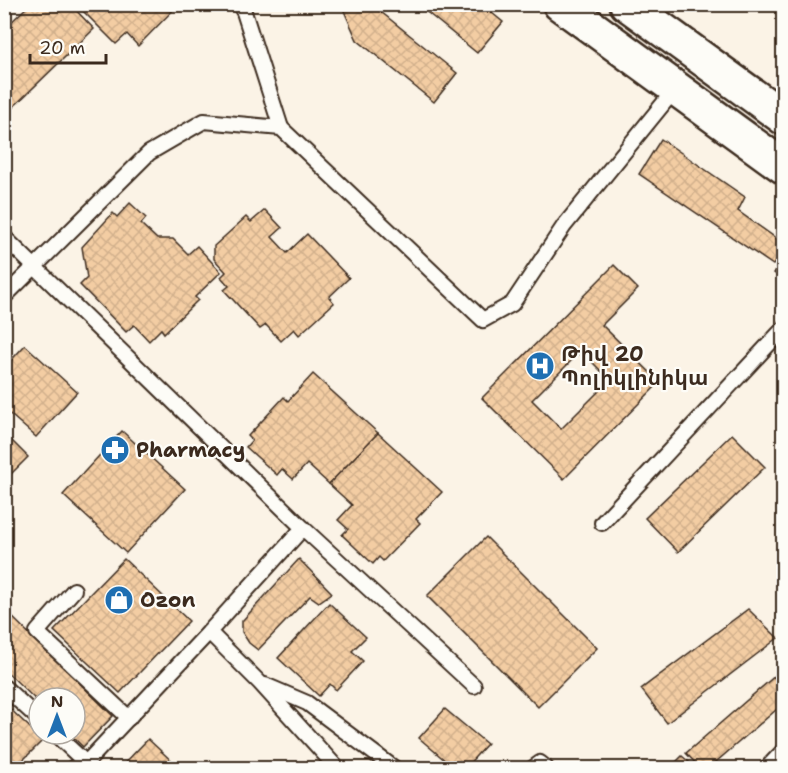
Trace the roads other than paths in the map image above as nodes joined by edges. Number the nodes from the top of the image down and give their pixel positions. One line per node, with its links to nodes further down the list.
1 (239, 4): 6 (lane)
2 (560, 4): 4 (main road)
3 (627, 4): 5 (main road)
4 (676, 88): 6 (lane); 7 (main road)
5 (783, 118)
6 (281, 128): 9 (lane)
7 (783, 167)
8 (4, 237): 9 (lane)
9 (35, 266): 10 (lane); 13 (lane)
10 (4, 297)
11 (783, 328): 12 (lane)
12 (602, 523)
13 (303, 528): 15 (lane); 17 (lane)
14 (74, 590): 20 (lane)
15 (209, 632): 16 (lane); 20 (lane)
16 (260, 683): 24 (lane); 25 (lane)
17 (474, 686)
18 (4, 687): 19 (lane)
19 (27, 708)
20 (129, 718): 23 (lane)
21 (64, 746): 23 (lane)
22 (783, 750): 28 (lane)
23 (80, 766)
24 (332, 767)
25 (394, 768)
26 (533, 768): 27 (lane)
27 (546, 768)
28 (767, 768)

